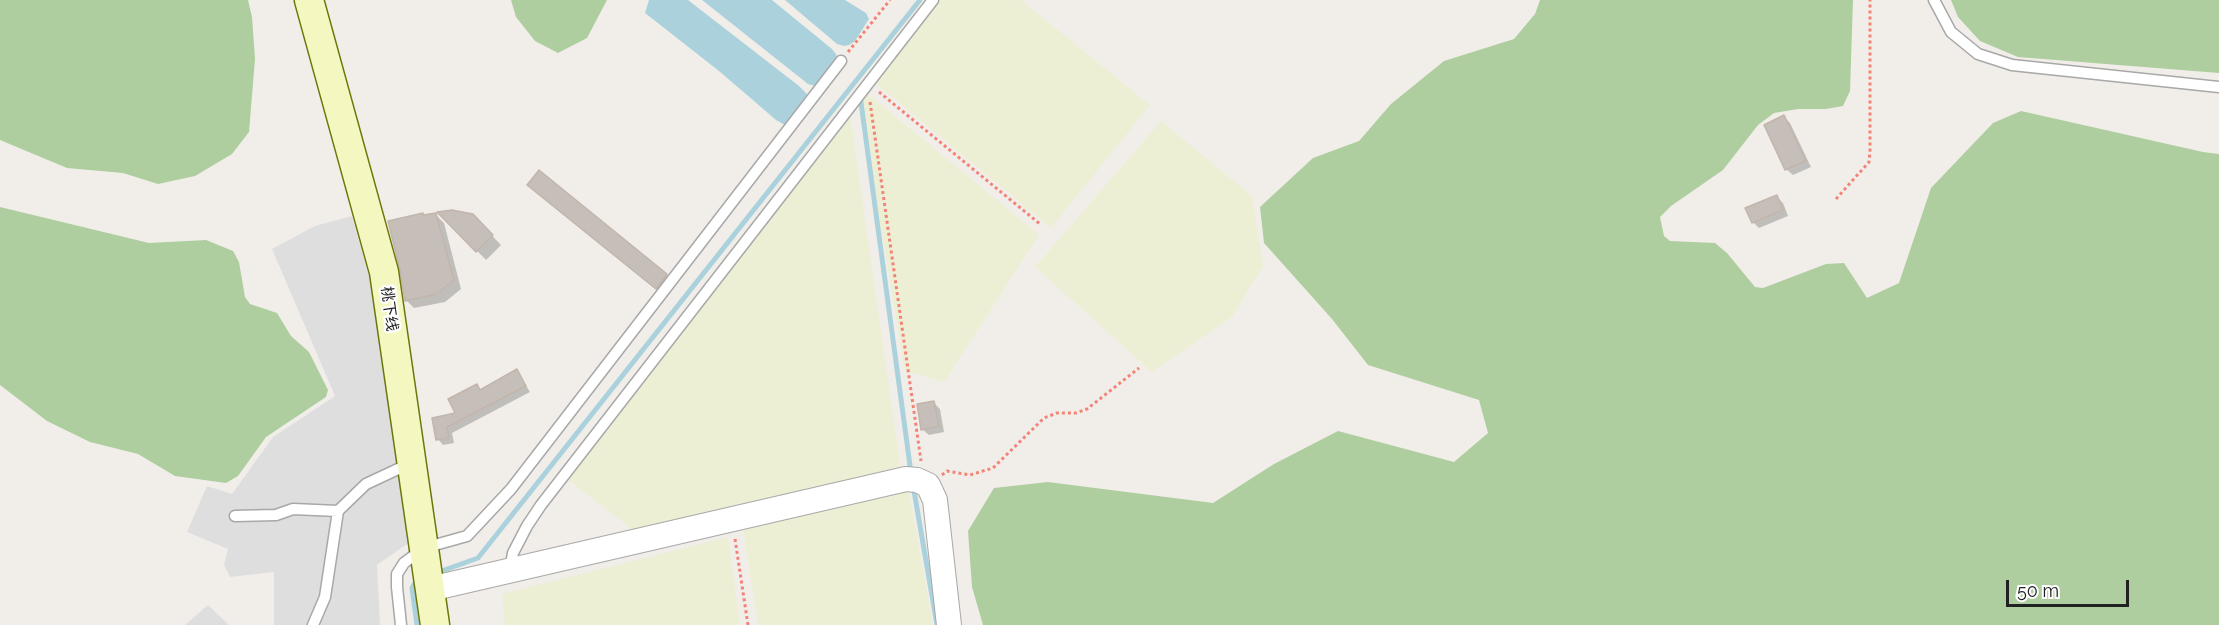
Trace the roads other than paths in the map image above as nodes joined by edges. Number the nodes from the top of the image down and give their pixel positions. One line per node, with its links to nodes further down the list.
1 (309, 0): 6 (main road, 桃下线)
2 (933, 0): 10 (lane)
3 (1934, 0): 5 (lane)
4 (841, 61): 9 (lane)
5 (2219, 87)
6 (412, 463): 7 (lane); 9 (main road, 桃下线)
7 (338, 511): 8 (lane); 12 (lane)
8 (235, 516)
9 (424, 548): 11 (main road, 桃下线); 13 (lane)
10 (510, 570): 11 (street); 15 (street)
11 (430, 589): 14 (main road, 桃下线)
12 (313, 625)
13 (401, 625)
14 (435, 625)
15 (949, 625)

